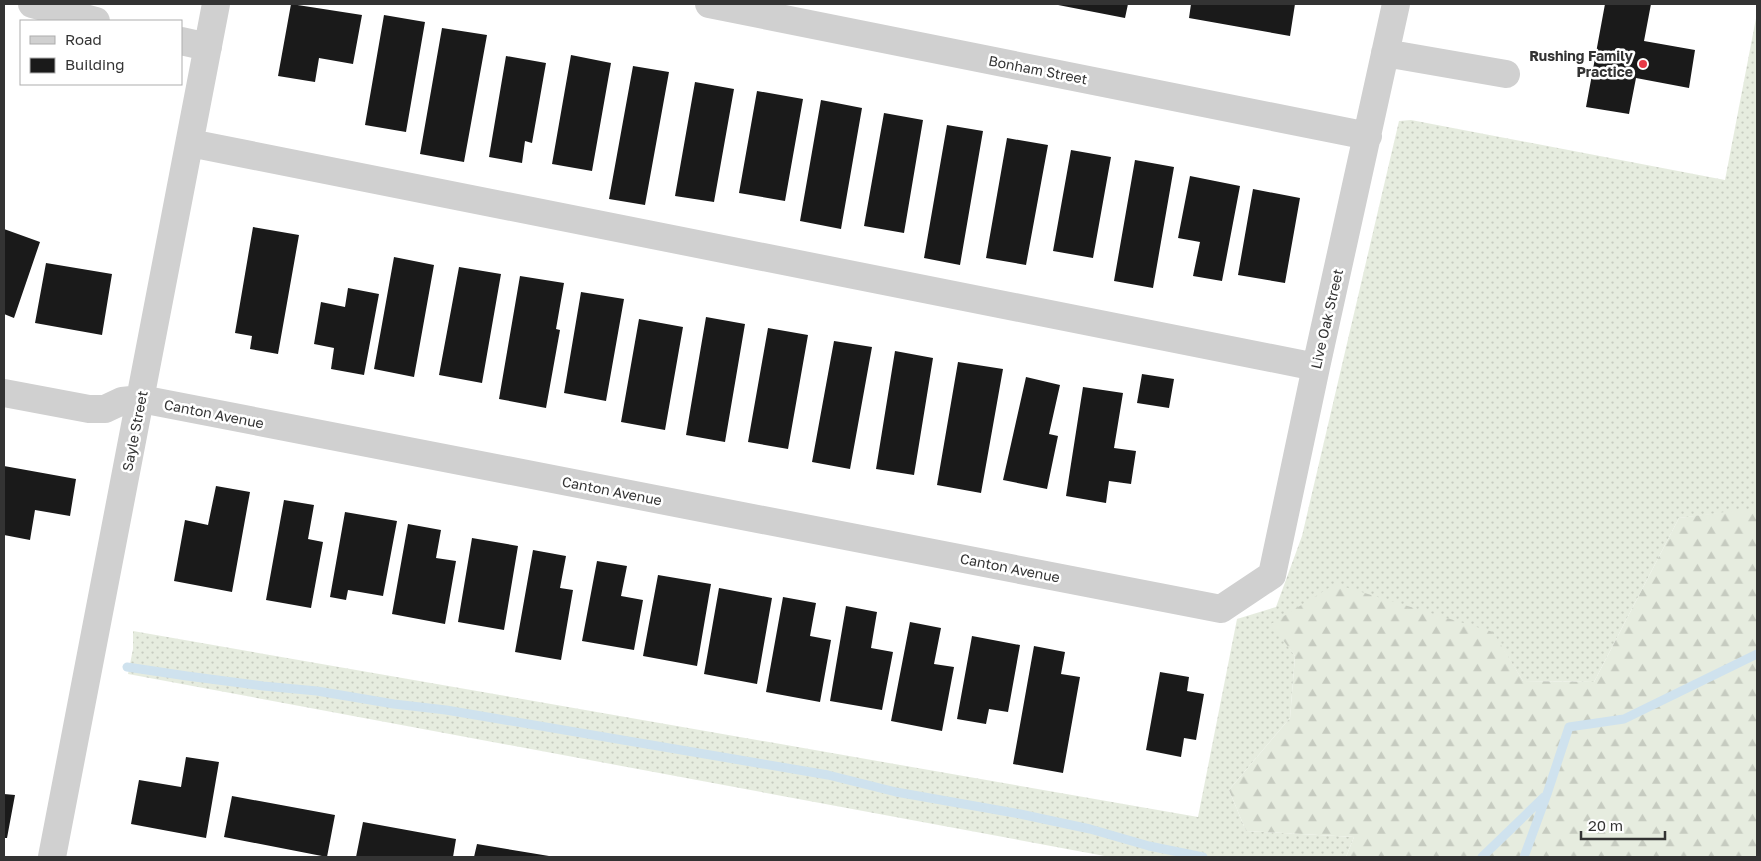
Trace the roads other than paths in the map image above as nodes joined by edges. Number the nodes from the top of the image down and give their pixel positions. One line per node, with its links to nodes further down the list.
1 (32, 4): 5 (street)
2 (216, 4): 7 (street, Sayle Street)
3 (709, 4): 10 (street, Bonham Street)
4 (1396, 4): 8 (street, Live Oak Street)
5 (92, 20)
6 (182, 41): 7 (street)
7 (208, 47): 11 (street, Sayle Street)
8 (1385, 53): 9 (street); 10 (street, Live Oak Street)
9 (1506, 74)
10 (1368, 136): 12 (street, Live Oak Street)
11 (190, 143): 12 (street); 14 (street, Sayle Street)
12 (1316, 367): 15 (street, Live Oak Street)
13 (4, 393): 14 (street, Canton Avenue)
14 (141, 399): 15 (street, Canton Avenue); 16 (street, Sayle Street)
15 (1221, 609)
16 (52, 857)

